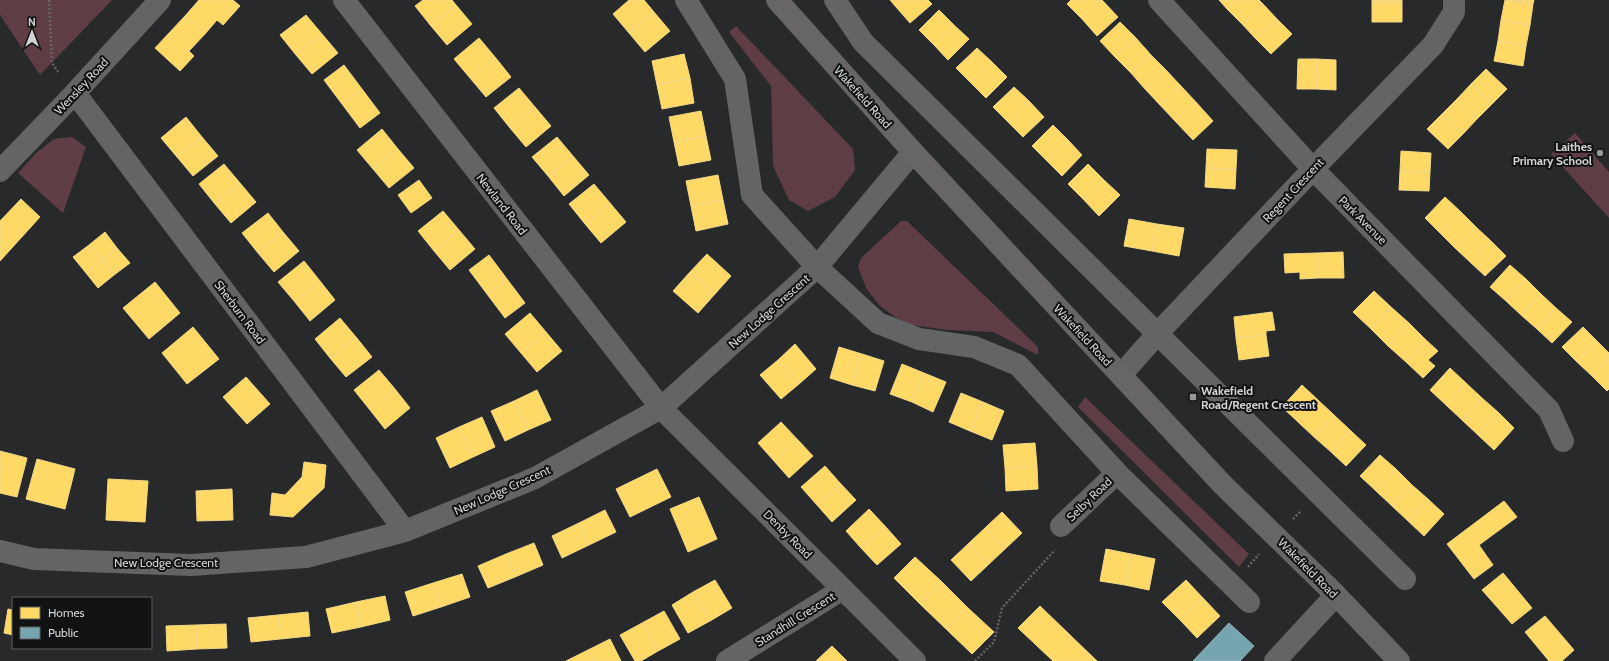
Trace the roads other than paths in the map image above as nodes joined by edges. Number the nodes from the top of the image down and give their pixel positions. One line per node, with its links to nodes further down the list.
1 (160, 0): 8 (street, Wensley Road)
2 (344, 0): 15 (street, Newland Road)
3 (686, 0): 12 (street)
4 (777, 0): 9 (main road, Wakefield Road)
5 (835, 0): 13 (street)
6 (1159, 0): 10 (street, Park Avenue)
7 (1454, 0): 10 (street, Regent Crescent)
8 (76, 93): 11 (street, Wensley Road); 19 (street, Sherburn Road)
9 (912, 152): 12 (street, New Lodge Crescent); 14 (main road, Wakefield Road)
10 (1313, 169): 13 (street, Regent Crescent); 16 (street, Park Avenue)
11 (0, 171)
12 (817, 268): 15 (street, New Lodge Crescent); 17 (street)
13 (1158, 333): 14 (street, Regent Crescent); 21 (street)
14 (1121, 375): 23 (main road, Wakefield Road)
15 (661, 408): 19 (street, New Lodge Crescent); 22 (street, Denby Road)
16 (1563, 441)
17 (1116, 473): 18 (street, Selby Road); 24 (street)
18 (1061, 526)
19 (406, 531): 20 (street, New Lodge Crescent)
20 (0, 551)
21 (1404, 579)
22 (843, 589): 25 (street, Standhill Crescent); 26 (street, Denby Road)
23 (1336, 595): 27 (street); 28 (main road, Wakefield Road)
24 (1249, 602)
25 (726, 661)
26 (915, 661)
27 (1275, 661)
28 (1399, 661)

